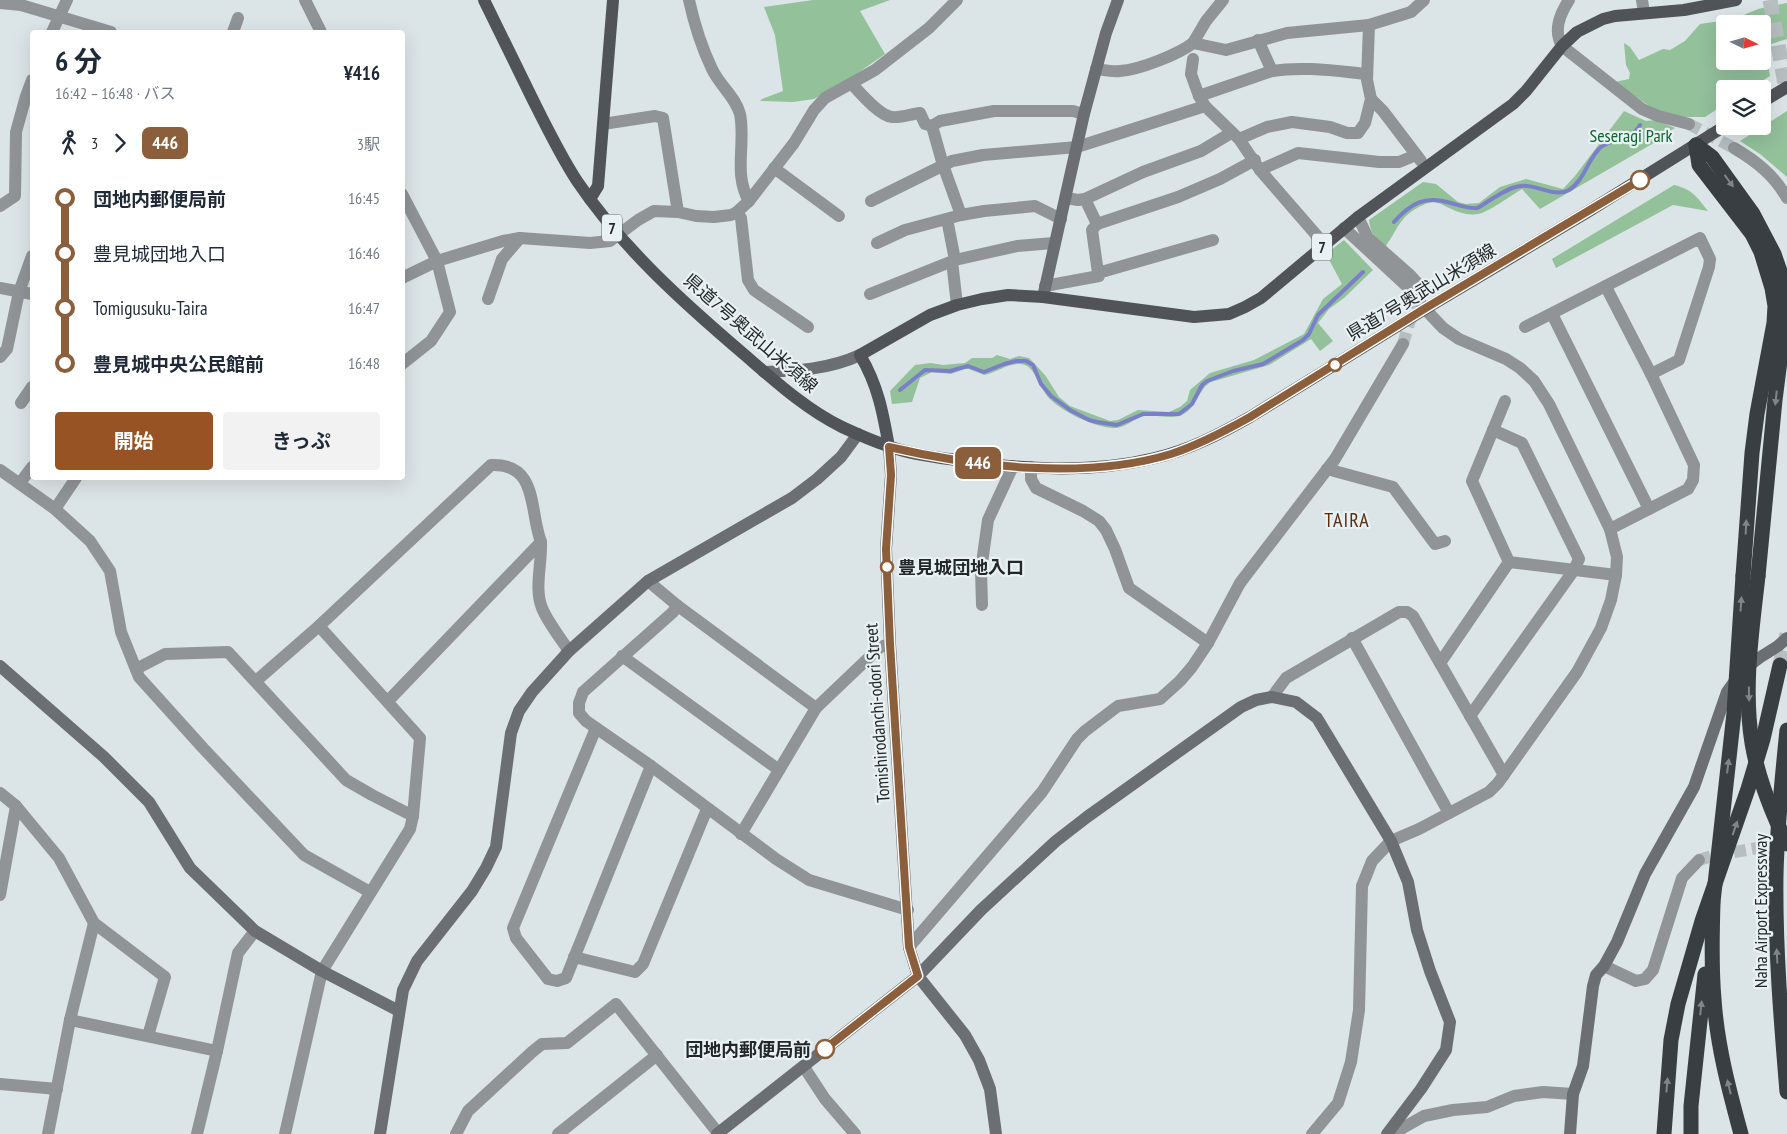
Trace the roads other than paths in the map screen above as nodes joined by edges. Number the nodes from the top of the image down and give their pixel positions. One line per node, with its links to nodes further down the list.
1 (67, 0): 15 (street)
2 (305, 0): 21 (street)
3 (484, 0): 49 (main road, 県道7号奥武山米須線 / 7)
4 (613, 0): 36 (main road, 7)
5 (689, 0): 54 (street)
6 (957, 0): 29 (street)
7 (1118, 0): 26 (street)
8 (1223, 0): 23 (street)
9 (1424, 0): 17 (street)
10 (1569, 0): 24 (street)
11 (1642, 0): 14 (street)
12 (1736, 0): 14 (main road, 7)
13 (0, 4): 15 (street)
14 (1644, 13): 24 (main road, 7)
15 (58, 17): 18 (street); 19 (street)
16 (238, 18): 20 (street)
17 (1369, 25): 22 (street); 28 (street)
18 (53, 30)
19 (104, 30)
20 (233, 30)
21 (320, 30)
22 (1258, 40): 23 (street); 27 (street)
23 (1194, 43): 26 (street)
24 (1562, 46): 37 (street); 47 (main road, 7)
25 (1193, 59): 34 (street)
26 (1096, 69): 35 (street)
27 (1272, 71): 28 (street); 34 (street)
28 (1367, 74): 33 (street)
29 (852, 84): 38 (street); 48 (street)
30 (30, 85): 56 (street)
31 (1787, 87): 32 (main road, bridge)
32 (1771, 97)
33 (1371, 99): 40 (street); 44 (street)
34 (1202, 101): 40 (street); 42 (street)
35 (1084, 114): 38 (street); 42 (street)
36 (603, 124): 49 (main road, 7); 57 (street)
37 (1689, 124)
38 (932, 126): 45 (street)
39 (1716, 132): 41 (main road, 県道7号奥武山米須線 / 7)
40 (1235, 136): 46 (street); 52 (street)
41 (1696, 145): 86 (main road, 県道7号奥武山米須線 / 7); 117 (highway)
42 (1077, 147): 45 (street); 50 (street)
43 (1734, 148): 51 (street)
44 (1416, 155): 46 (street); 47 (street)
45 (943, 165): 55 (street); 60 (street)
46 (1258, 165): 64 (street); 71 (street)
47 (1426, 166): 61 (main road, 7)
48 (774, 168): 54 (street); 59 (street)
49 (590, 198): 66 (main road, 県道7号奥武山米須線 / 7)
50 (1066, 198): 52 (street); 62 (street)
51 (1787, 198)
52 (1086, 199): 64 (street)
53 (405, 200): 73 (street)
54 (749, 201): 58 (street)
55 (871, 201)
56 (0, 206)
57 (678, 212): 58 (street); 66 (street)
58 (737, 212): 88 (street)
59 (839, 216)
60 (961, 216): 62 (street); 63 (street)
61 (1358, 217): 65 (main road, 7); 77 (street)
62 (1061, 218): 70 (street)
63 (947, 219): 69 (street); 72 (street)
64 (1097, 224): 75 (street)
65 (1344, 228): 71 (main road, 7); 86 (street)
66 (618, 235): 67 (street); 94 (main road, 県道7号奥武山米須線 / 7)
67 (520, 238): 73 (street); 84 (street)
68 (1213, 240): 75 (street)
69 (877, 243)
70 (1054, 243): 72 (street); 80 (street)
71 (1325, 245): 80 (main road, 7)
72 (954, 260): 83 (street); 85 (street)
73 (437, 261): 76 (street); 93 (street)
74 (30, 262): 81 (street)
75 (1098, 273): 80 (street)
76 (405, 278)
77 (1420, 286)
78 (1606, 287): 87 (street); 95 (street); 95 (street)
79 (0, 288): 81 (street)
80 (1044, 291): 85 (main road, 7)
81 (19, 292): 82 (street); 92 (street)
82 (30, 294)
83 (870, 294)
84 (488, 299)
85 (957, 305): 91 (main road, 7)
86 (1424, 309): 103 (main road, 県道7号奥武山米須線 / 7); 111 (street)
87 (1552, 314): 89 (street); 110 (street)
88 (808, 327)
89 (1525, 327)
90 (1403, 344): 104 (street)
91 (860, 355): 94 (street); 101 (main road)
92 (0, 357)
93 (405, 362)
94 (764, 372): 100 (main road, 県道7号奥武山米須線 / 7)
95 (1650, 374): 110 (street)
96 (30, 390): 98 (street)
97 (1505, 401): 99 (street)
98 (22, 403)
99 (1493, 430): 114 (street); 115 (street)
100 (858, 434): 101 (main road, 県道7号奥武山米須線 / 7); 118 (street)
101 (889, 447): 102 (main road, 県道7号奥武山米須線 / 7); 125 (street, Tomishirodanchi-odori Street)
102 (1013, 466): 103 (main road, 県道7号奥武山米須線 / 7); 119 (street)
103 (1031, 467): 124 (street)
104 (1327, 469): 112 (street); 124 (street)
105 (0, 470): 108 (street)
106 (30, 470): 108 (street)
107 (75, 480): 109 (street)
108 (20, 483): 109 (street)
109 (55, 509): 131 (street)
110 (1648, 509): 111 (street)
111 (1610, 529): 116 (street)
112 (1445, 541)
113 (541, 542): 121 (street); 126 (street); 134 (street)
114 (1509, 562): 115 (street); 128 (street)
115 (1574, 570): 116 (street); 136 (street)
116 (1616, 575): 141 (street)
117 (1751, 576): 149 (highway, one-way to 149, bridge); 153 (highway, one-way to 117, bridge)
118 (648, 581): 120 (street); 126 (street)
119 (982, 604)
120 (678, 606): 127 (street); 135 (street)
121 (319, 626): 132 (street); 134 (street)
122 (1352, 638): 128 (street); 133 (street); 145 (street)
123 (1787, 638): 159 (street)
124 (1208, 643): 157 (street)
125 (890, 644): 135 (street); 154 (street, Tomishirodanchi-odori Street)
126 (569, 651): 162 (street)
127 (622, 656): 137 (street); 140 (street)
128 (1440, 663): 136 (street)
129 (1780, 665): 185 (highway, one-way to 129)
130 (0, 666): 156 (street)
131 (136, 669): 132 (street); 151 (street)
132 (256, 681): 146 (street)
133 (1272, 697): 148 (street); 161 (street)
134 (388, 701): 146 (street)
135 (816, 708): 140 (street)
136 (1470, 716): 141 (street)
137 (596, 728): 139 (street); 158 (street)
138 (1787, 730): 170 (highway, Naha Airport Expressway, one-way to 138)
139 (651, 766): 144 (street); 158 (street)
140 (779, 770): 147 (street)
141 (1504, 775): 145 (street)
142 (0, 794): 143 (street)
143 (16, 806): 152 (street); 155 (street)
144 (707, 809): 147 (street); 158 (street)
145 (1449, 813): 148 (street)
146 (414, 816): 151 (street)
147 (741, 834): 154 (street)
148 (1391, 840): 181 (street); 182 (street)
149 (1787, 844)
150 (1699, 860): 159 (street)
151 (370, 892): 160 (street)
152 (0, 895)
153 (1713, 902): 186 (highway, one-way to 153); 187 (highway, one-way to 153)
154 (908, 910): 157 (street, Tomishirodanchi-odori Street)
155 (94, 922): 163 (street); 164 (street)
156 (254, 931): 160 (street); 165 (street)
157 (909, 947): 161 (street, Tomishirodanchi-odori Street)
158 (574, 957)
159 (1604, 966): 171 (street)
160 (322, 971): 162 (street); 174 (street)
161 (918, 976): 167 (street); 180 (street)
162 (400, 1011): 175 (street)
163 (70, 1020): 164 (street); 169 (street)
164 (148, 1036): 165 (street)
165 (218, 1051): 173 (street)
166 (657, 1055): 176 (street); 177 (street); 178 (street)
167 (804, 1067): 178 (street); 179 (street)
168 (0, 1084): 169 (street)
169 (57, 1089): 172 (street)
170 (1787, 1092)
171 (1573, 1094): 183 (street); 184 (street)
172 (48, 1134)
173 (197, 1134)
174 (285, 1134)
175 (380, 1134)
176 (456, 1134)
177 (558, 1134)
178 (717, 1134)
179 (855, 1134)
180 (996, 1134)
181 (1312, 1134)
182 (1387, 1134)
183 (1392, 1134)
184 (1570, 1134)
185 (1664, 1134)
186 (1691, 1134)
187 (1741, 1134)

